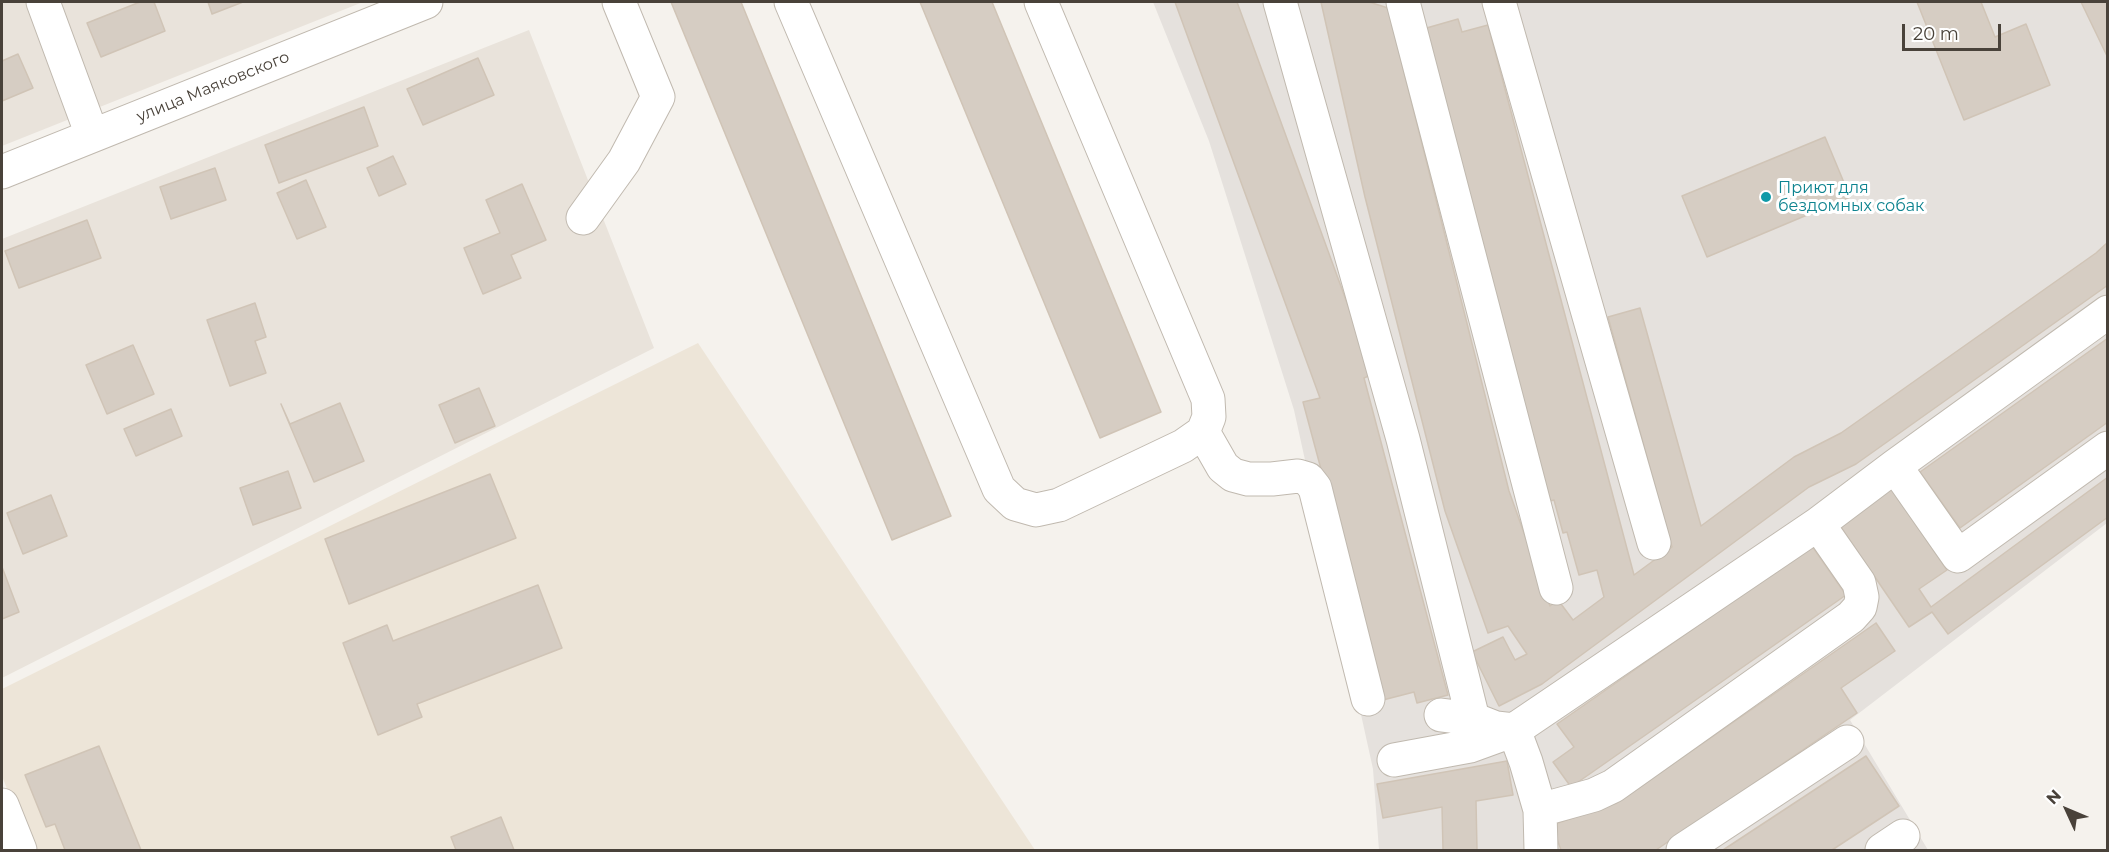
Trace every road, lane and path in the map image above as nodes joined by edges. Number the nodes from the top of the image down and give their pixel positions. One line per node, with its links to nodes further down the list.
1 (43, 2): 9 (street)
2 (426, 2): 9 (street, улица Маяковского)
3 (619, 2): 11 (street)
4 (791, 2): 13 (street)
5 (1041, 2): 13 (street)
6 (1280, 2): 21 (street)
7 (1403, 2): 18 (street)
8 (1499, 2): 17 (street)
9 (92, 135): 10 (street, улица Маяковского)
10 (2, 172)
11 (583, 218)
12 (2108, 312): 15 (street)
13 (1203, 432): 19 (street)
14 (2108, 448): 15 (street)
15 (1895, 466): 16 (street)
16 (1818, 524): 22 (street); 26 (street)
17 (1654, 543)
18 (1556, 588)
19 (1368, 699)
20 (1441, 715): 21 (street)
21 (1473, 718): 22 (street)
22 (1514, 730): 24 (street); 26 (street)
23 (1847, 742): 29 (street)
24 (1394, 760)
25 (2, 805): 27 (street)
26 (1540, 810): 28 (street)
27 (20, 850)
28 (1541, 850)
29 (1683, 850)

